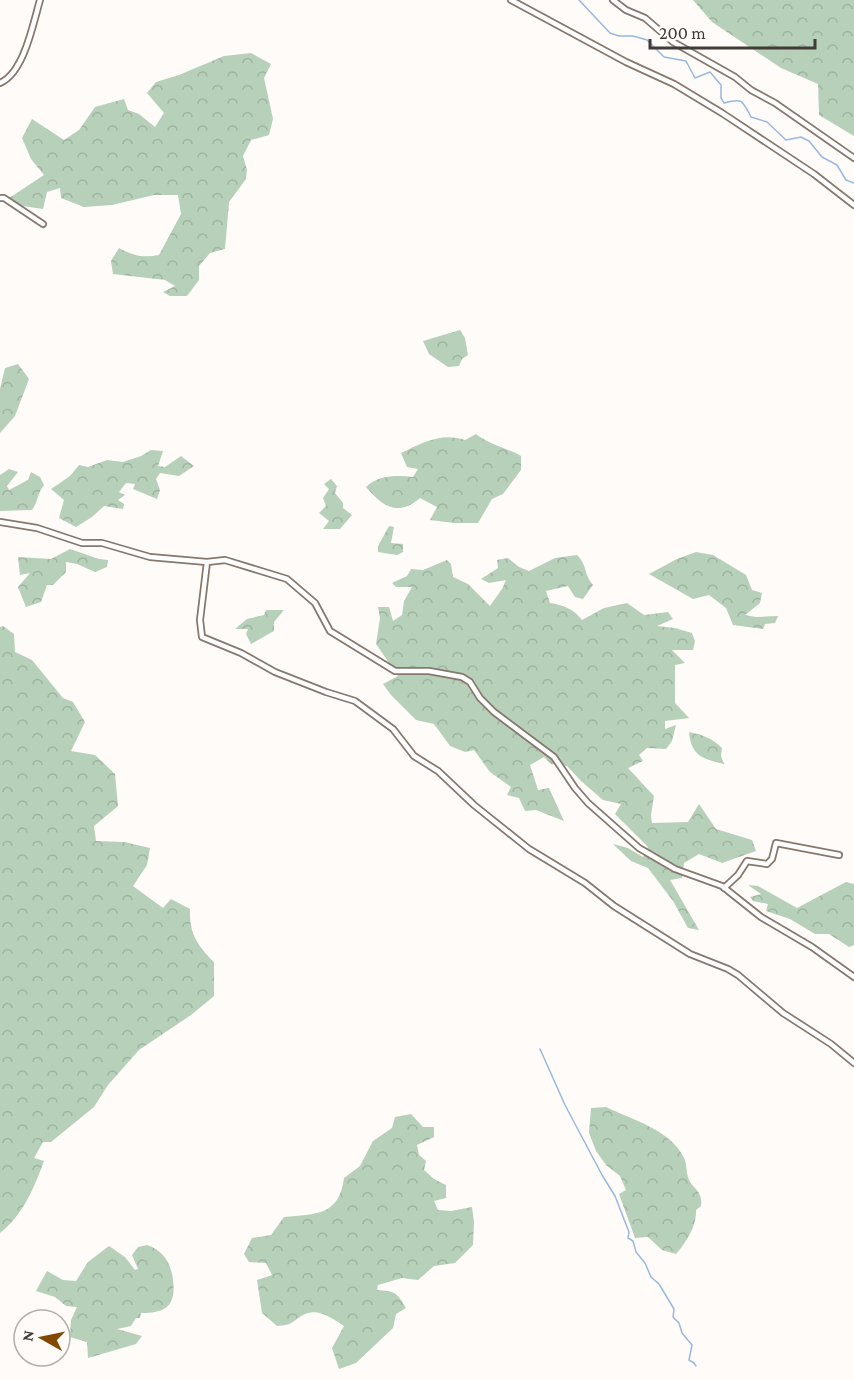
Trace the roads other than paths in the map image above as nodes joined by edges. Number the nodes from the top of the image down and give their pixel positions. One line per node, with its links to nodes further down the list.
1 (40, 0): 4 (street)
2 (511, 0): 7 (street)
3 (613, 0): 5 (street)
4 (0, 83)
5 (854, 158)
6 (0, 198): 8 (street)
7 (854, 205)
8 (43, 225)
9 (0, 522): 10 (street)
10 (207, 562): 12 (street); 14 (street)
11 (839, 855): 12 (street)
12 (724, 888): 13 (street)
13 (854, 977)
14 (854, 1063)

